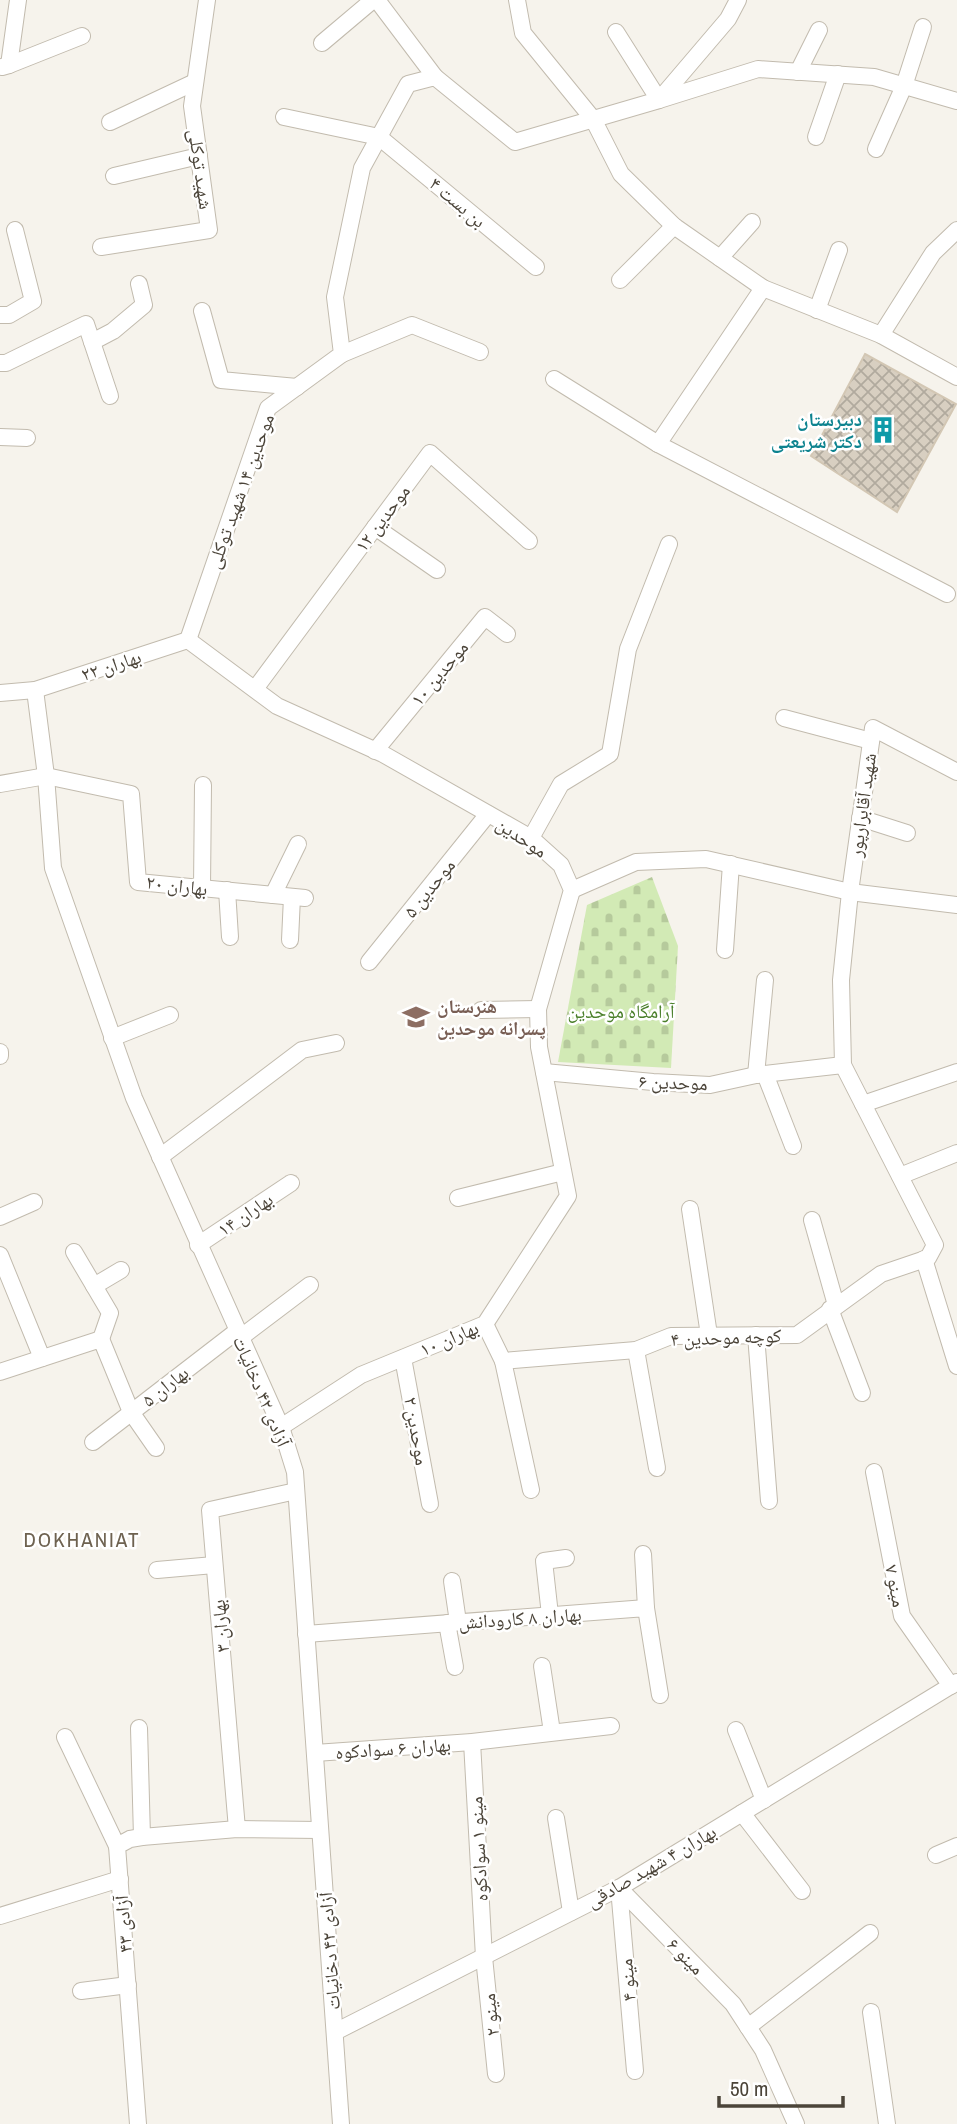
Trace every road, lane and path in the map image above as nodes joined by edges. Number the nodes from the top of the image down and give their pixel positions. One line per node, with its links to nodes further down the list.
1 (206, 0): 15 (street, شهید توکلی)
2 (375, 0): 10 (street); 14 (street)
3 (517, 0): 20 (street)
4 (738, 0): 17 (street)
5 (16, 1): 11 (street)
6 (923, 27): 16 (street)
7 (819, 30): 12 (street)
8 (615, 32): 17 (street)
9 (82, 36): 11 (street)
10 (323, 43)
11 (4, 66)
12 (799, 72): 13 (street); 17 (street)
13 (838, 74): 16 (street); 23 (street)
14 (435, 77): 20 (street); 22 (street)
15 (195, 82): 21 (street); 25 (street, شهید توکلی)
16 (904, 86): 18 (street); 24 (street)
17 (659, 100): 20 (street)
18 (957, 101)
19 (284, 117): 22 (street)
20 (593, 119): 28 (street)
21 (110, 122)
22 (379, 137): 34 (street, بن بست ۴); 44 (street)
23 (816, 137)
24 (876, 149)
25 (199, 156): 26 (street); 31 (street, شهید توکلی)
26 (114, 176)
27 (752, 222): 33 (street)
28 (674, 226): 33 (street); 35 (street)
29 (15, 230): 40 (street)
30 (957, 230): 41 (street)
31 (102, 247)
32 (839, 250): 38 (street)
33 (720, 258): 37 (street)
34 (536, 267)
35 (620, 280)
36 (139, 284): 42 (street)
37 (762, 288): 38 (street); 52 (street)
38 (817, 310): 41 (street)
39 (202, 311): 48 (street)
40 (4, 315)
41 (881, 335): 46 (street)
42 (92, 342): 45 (street); 49 (street)
43 (480, 352): 44 (street, موحدین ۱۴ شهید توکلی)
44 (342, 354): 48 (street, موحدین ۱۴ شهید توکلی)
45 (0, 363)
46 (957, 376)
47 (554, 379): 52 (street)
48 (297, 387): 59 (street, موحدین ۱۴ شهید توکلی)
49 (110, 396)
50 (0, 437): 51 (street)
51 (27, 438)
52 (658, 444): 57 (street)
53 (375, 527): 54 (street, موحدین ۱۲); 56 (street); 60 (street, موحدین ۱۲)
54 (530, 541)
55 (669, 544): 73 (street)
56 (438, 570)
57 (947, 594)
58 (507, 634): 65 (street, موحدین ۱۰)
59 (188, 640): 60 (street, موحدین); 61 (street, بهاران ۲۲)
60 (255, 689): 65 (street, موحدین)
61 (35, 690): 62 (street, بهاران ۲۲); 67 (street, آزادی ۴۲ دخانیات)
62 (0, 693)
63 (785, 718): 64 (street)
64 (871, 741): 66 (street, شهید آقابرارپور); 71 (street, شهید آقابرارپور)
65 (375, 751): 70 (street, موحدین)
66 (957, 772)
67 (46, 776): 68 (street); 76 (street, بهاران ۲۰); 90 (street, آزادی ۴۲ دخانیات)
68 (0, 783)
69 (202, 785): 76 (street)
70 (488, 814): 73 (street, موحدین); 85 (street, موحدین ۵)
71 (860, 818): 72 (street); 79 (street, شهید آقابرارپور)
72 (907, 833)
73 (531, 838): 78 (street, موحدین)
74 (298, 844): 80 (street)
75 (731, 864): 78 (street); 79 (street); 84 (street)
76 (202, 888): 77 (street, بهاران ۲۰)
77 (227, 890): 80 (street, بهاران ۲۰); 82 (street)
78 (572, 890): 87 (street)
79 (850, 892): 81 (street); 92 (street, شهید آقابرارپور)
80 (273, 895): 83 (street, بهاران ۲۰)
81 (957, 905)
82 (230, 937)
83 (290, 940)
84 (725, 950)
85 (369, 962)
86 (765, 980): 95 (street)
87 (538, 1009): 88 (street); 93 (street)
88 (481, 1010)
89 (170, 1015): 90 (street)
90 (112, 1038): 99 (street, آزادی ۴۲ دخانیات)
91 (336, 1043): 99 (street)
92 (843, 1065): 95 (street, موحدین ۶); 96 (street)
93 (544, 1072): 95 (street, موحدین ۶); 100 (street)
94 (957, 1072): 96 (street)
95 (760, 1075): 97 (street)
96 (863, 1104): 101 (street)
97 (793, 1146)
98 (957, 1153): 101 (street)
99 (160, 1157): 108 (street, آزادی ۴۲ دخانیات)
100 (563, 1172): 103 (street); 118 (street, بهاران ۱۰)
101 (900, 1177): 111 (street)
102 (291, 1183): 108 (street, بهاران ۱۴)
103 (458, 1198)
104 (34, 1202): 106 (street)
105 (690, 1209): 120 (street)
106 (0, 1217)
107 (812, 1220): 117 (street)
108 (198, 1245): 119 (street, آزادی ۴۲ دخانیات)
109 (74, 1252): 114 (street)
110 (0, 1255): 115 (street)
111 (926, 1259): 117 (street, کوچه موحدین ۴); 125 (street)
112 (121, 1270): 114 (street)
113 (310, 1285): 119 (street, بهاران ۵)
114 (94, 1286): 122 (street)
115 (17, 1296): 116 (street); 126 (street)
116 (0, 1299)
117 (833, 1307): 121 (street, کوچه موحدین ۴); 129 (street)
118 (485, 1324): 124 (street, بهاران ۱۰); 127 (street)
119 (238, 1334): 130 (street, بهاران ۵); 131 (street, آزادی ۴۲ دخانیات)
120 (709, 1335): 121 (street, کوچه موحدین ۴); 123 (street, کوچه موحدین ۴)
121 (756, 1335): 138 (street)
122 (101, 1339): 126 (street); 130 (street)
123 (636, 1350): 127 (street, کوچه موحدین ۴); 134 (street)
124 (403, 1357): 131 (street, بهاران ۱۰); 139 (street, موحدین ۲)
125 (956, 1357)
126 (42, 1358): 128 (street)
127 (503, 1361): 137 (street)
128 (0, 1372)
129 (862, 1393)
130 (131, 1412): 132 (street, بهاران ۵); 133 (street)
131 (281, 1427): 136 (street, آزادی ۴۲ دخانیات)
132 (93, 1442)
133 (156, 1448)
134 (657, 1468)
135 (874, 1472): 151 (street, مینو ۷)
136 (296, 1490): 142 (street, بهاران ۳); 148 (street, آزادی ۴۲ دخانیات)
137 (531, 1490)
138 (769, 1501)
139 (430, 1504)
140 (643, 1554): 145 (street)
141 (566, 1559): 146 (street)
142 (214, 1564): 143 (street); 163 (street, بهاران ۳)
143 (157, 1570)
144 (452, 1581): 147 (street)
145 (646, 1608): 146 (street, بهاران ۸ کارودانش); 152 (street)
146 (550, 1615): 147 (street, بهاران ۸ کارودانش)
147 (452, 1623): 148 (street, بهاران ۸ کارودانش); 150 (street)
148 (306, 1634): 159 (street, آزادی ۴۲ دخانیات)
149 (542, 1666): 156 (street)
150 (455, 1667)
151 (954, 1684): 160 (street, بهاران ۴ شهید صادقی)
152 (660, 1695)
153 (611, 1726): 156 (street, بهاران ۶ سوادکوه)
154 (139, 1728): 165 (street)
155 (736, 1730): 160 (street)
156 (552, 1732): 158 (street, بهاران ۶ سوادکوه)
157 (65, 1737): 166 (street)
158 (472, 1742): 159 (street, بهاران ۶ سوادکوه); 175 (street, مینو ۱ سوادکوه)
159 (315, 1753): 164 (street, آزادی ۴۲ دخانیات)
160 (764, 1800): 161 (street, بهاران ۴ شهید صادقی)
161 (743, 1813): 170 (street, بهاران ۴ شهید صادقی); 171 (street)
162 (556, 1818): 172 (street)
163 (237, 1829): 164 (street); 165 (street)
164 (320, 1830): 180 (street, آزادی ۴۲ دخانیات)
165 (142, 1837): 166 (street)
166 (117, 1846): 169 (street, آزادی ۴۳)
167 (957, 1846): 168 (street)
168 (936, 1855)
169 (120, 1879): 173 (street); 176 (street, آزادی ۴۳)
170 (618, 1888): 172 (street, بهاران ۴ شهید صادقی); 179 (street, مینو ۶); 181 (street, مینو ۴)
171 (802, 1891)
172 (571, 1912): 175 (street, بهاران ۴ شهید صادقی)
173 (0, 1916)
174 (870, 1933): 179 (street)
175 (484, 1957): 180 (street, بهاران ۴ شهید صادقی); 182 (street, مینو ۲)
176 (128, 1985): 177 (street); 183 (street, آزادی ۴۳)
177 (81, 1991)
178 (872, 2012): 186 (street)
179 (748, 2027): 185 (street, مینو ۶)
180 (335, 2032): 184 (street, آزادی ۴۲ دخانیات)
181 (635, 2071)
182 (496, 2074)
183 (138, 2124)
184 (341, 2124)
185 (796, 2124)
186 (887, 2124)

